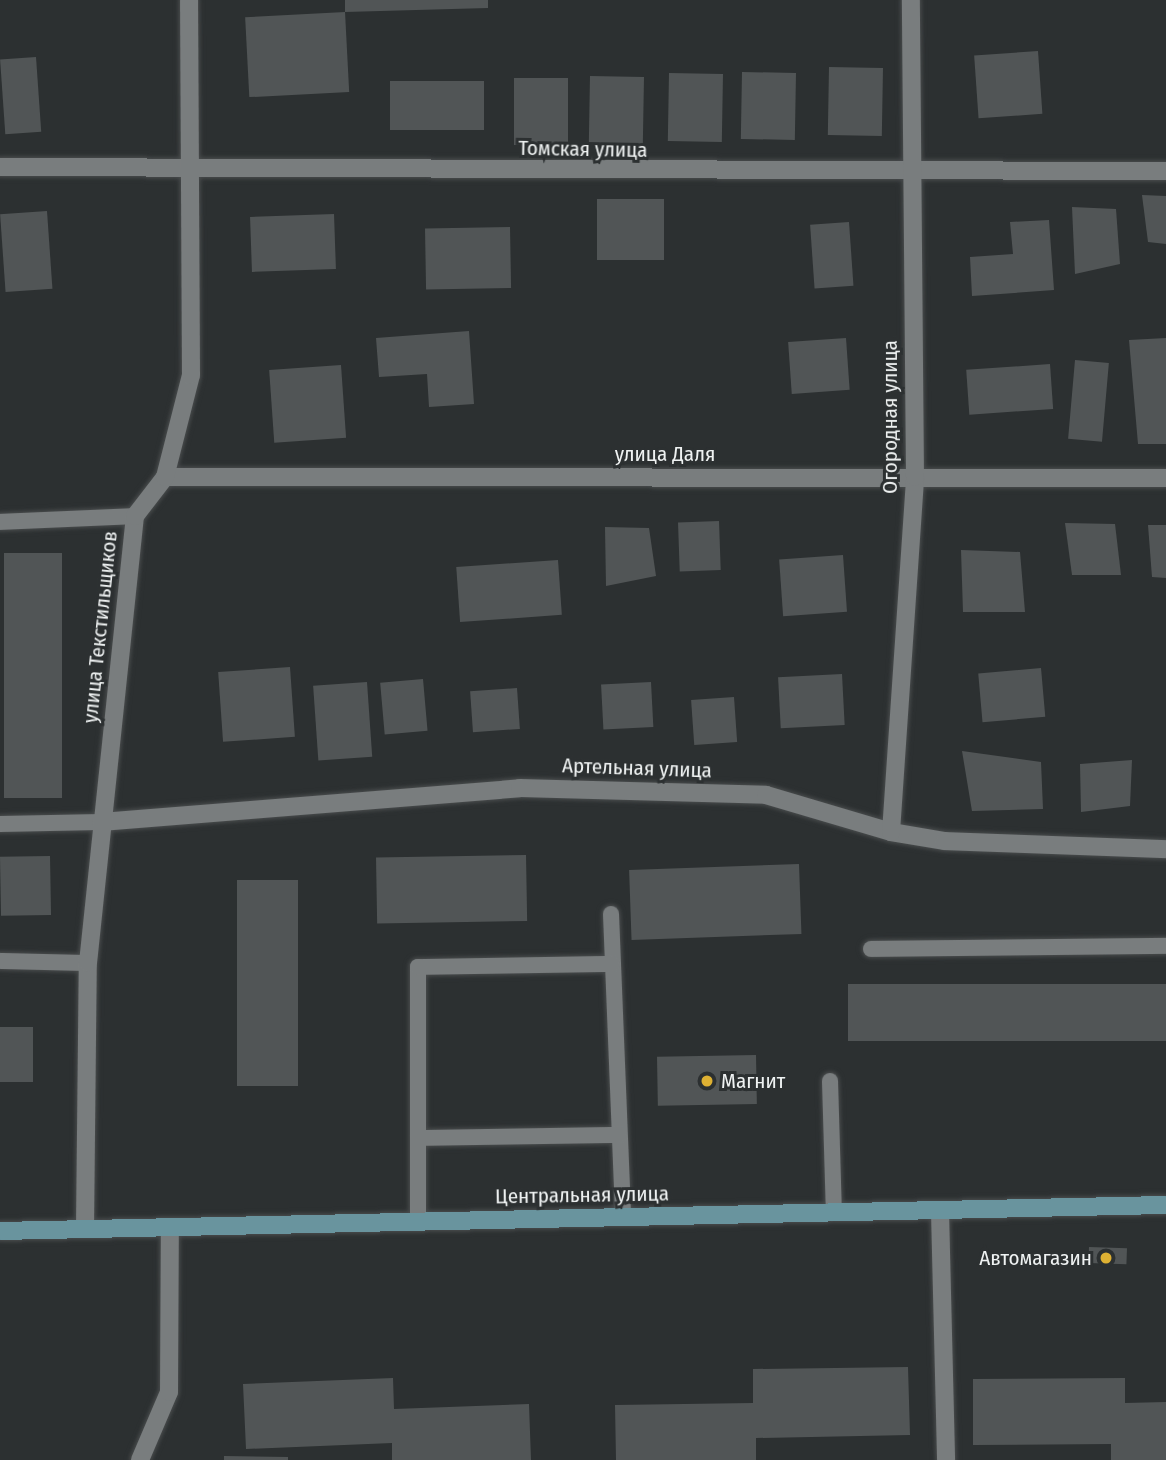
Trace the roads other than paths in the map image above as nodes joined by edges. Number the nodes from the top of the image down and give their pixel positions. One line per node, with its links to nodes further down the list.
1 (189, 0): 4 (street, улица Текстильщиков)
2 (911, 0): 6 (street, Огородная улица)
3 (0, 167): 4 (street, Томская улица)
4 (194, 168): 6 (street, Томская улица); 7 (street, улица Текстильщиков)
5 (1166, 171): 6 (street, Томская улица)
6 (909, 175): 8 (street, Огородная улица)
7 (164, 477): 8 (street, улица Даля); 10 (street, улица Текстильщиков)
8 (915, 477): 9 (street, улица Даля); 14 (street, Огородная улица)
9 (1166, 478)
10 (135, 516): 11 (lane); 12 (street, улица Текстильщиков)
11 (0, 522)
12 (101, 822): 13 (lane); 14 (street, Артельная улица); 20 (street, улица Текстильщиков)
13 (0, 824)
14 (891, 832): 15 (street, Артельная улица)
15 (1166, 849)
16 (611, 914): 21 (lane)
17 (1166, 946): 18 (lane)
18 (871, 949)
19 (0, 961): 20 (lane)
20 (88, 963): 31 (street, улица Текстильщиков)
21 (612, 964): 23 (lane); 24 (lane)
22 (830, 1081): 27 (lane)
23 (619, 1135): 24 (lane); 28 (lane)
24 (418, 1138): 29 (lane)
25 (1166, 1205): 26 (street, Центральная улица)
26 (940, 1211): 27 (street, Центральная улица); 34 (street)
27 (834, 1213): 28 (street, Центральная улица)
28 (623, 1217): 29 (street, Центральная улица)
29 (418, 1222): 30 (street, Центральная улица)
30 (170, 1227): 31 (street, Центральная улица); 33 (street)
31 (85, 1229): 32 (street, Центральная улица)
32 (0, 1231)
33 (140, 1460)
34 (946, 1460)

